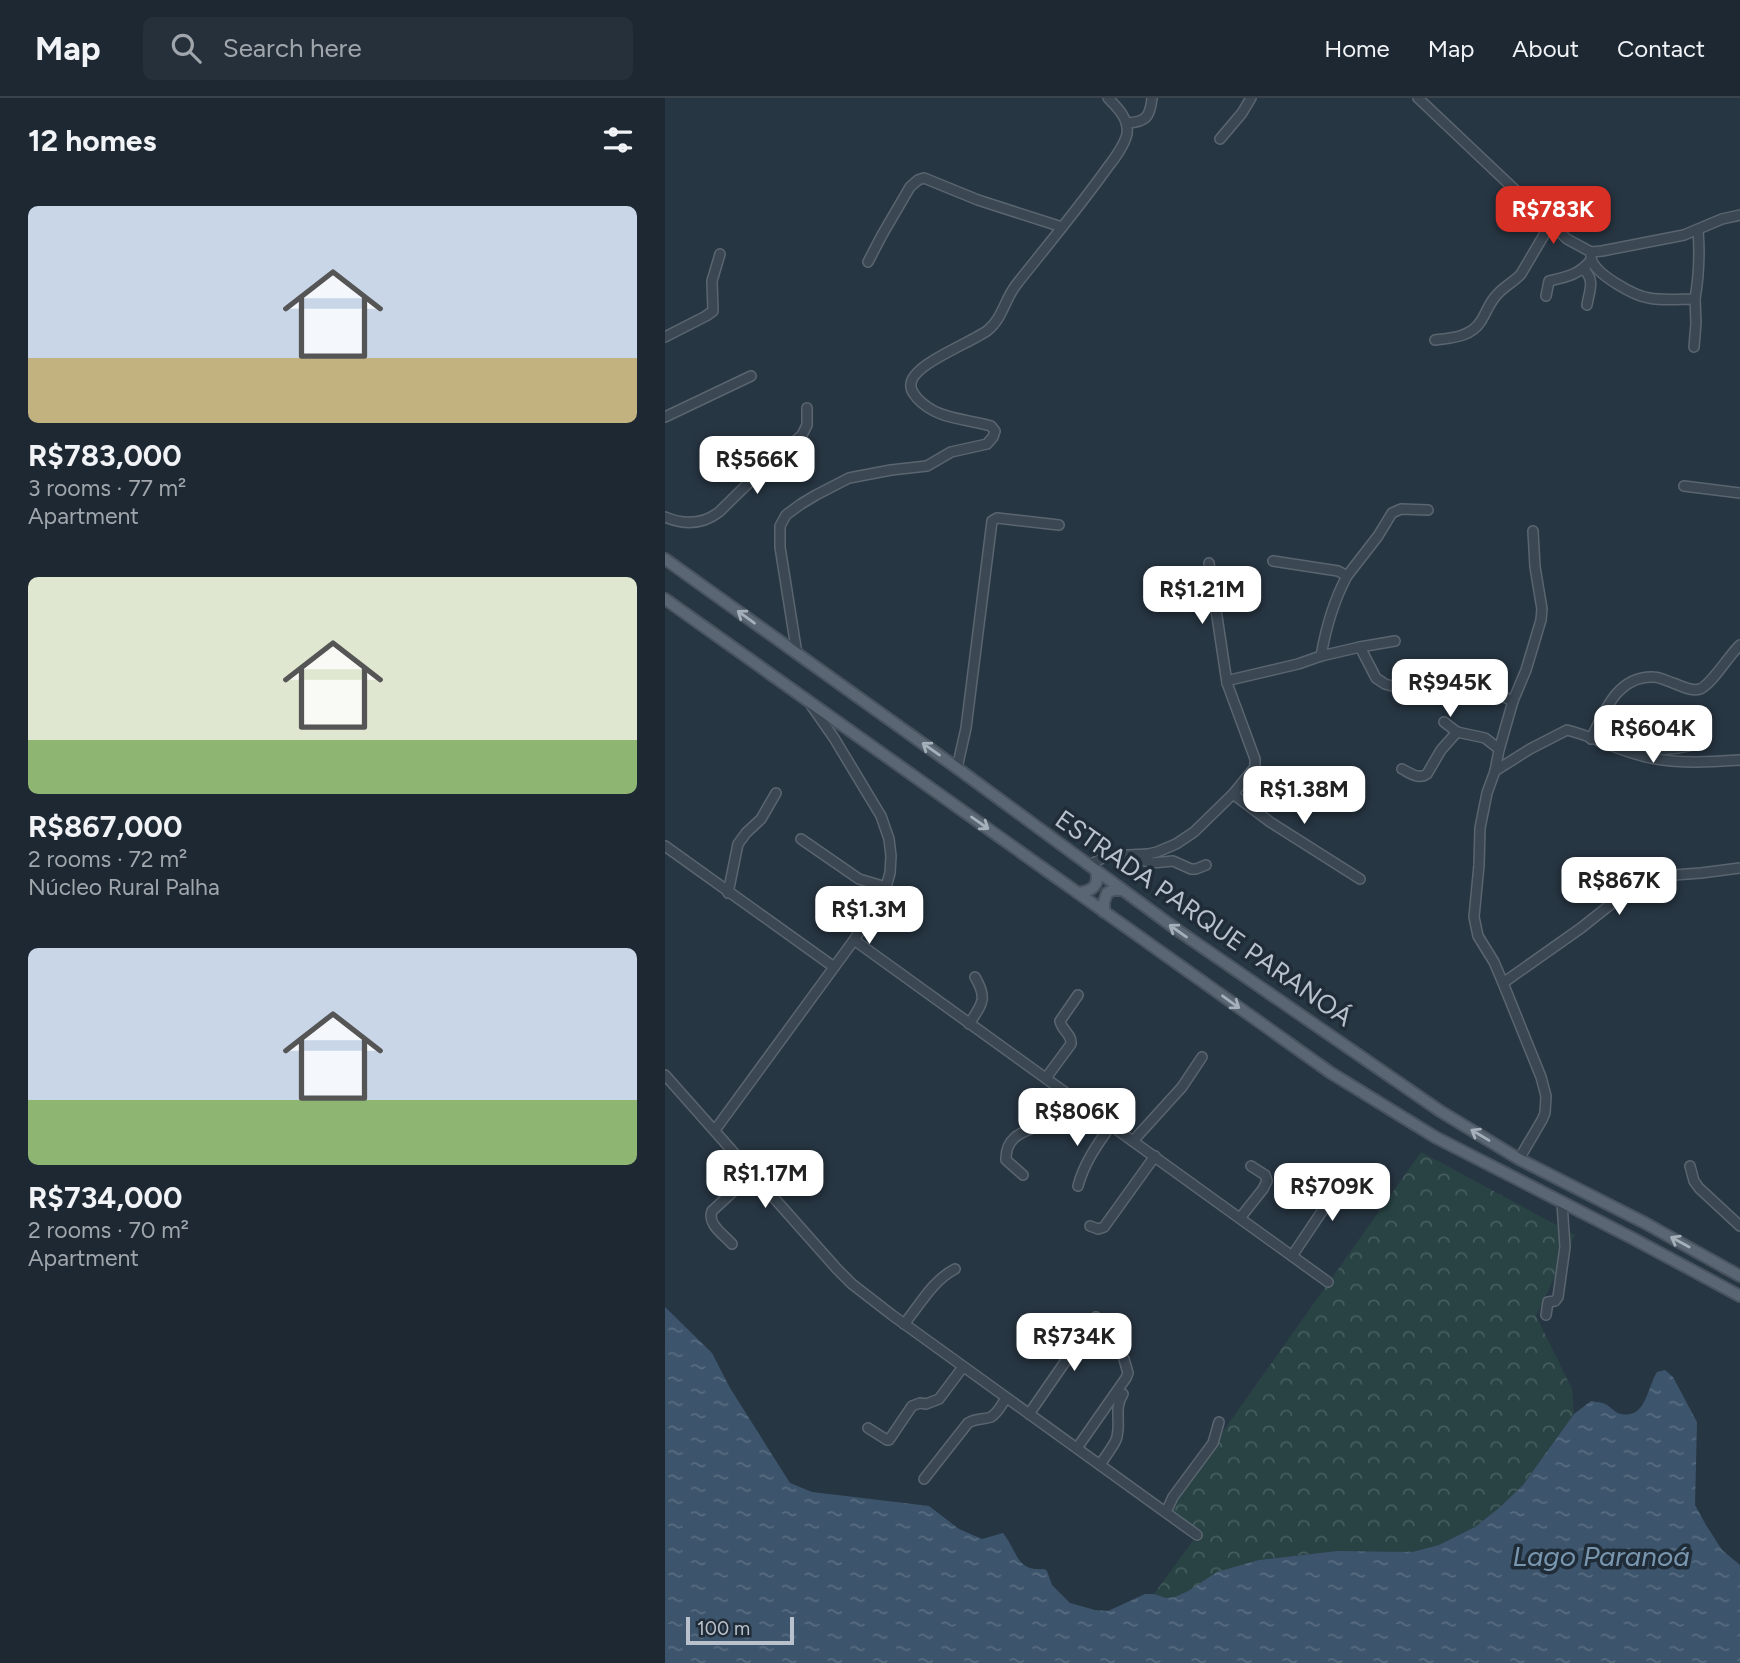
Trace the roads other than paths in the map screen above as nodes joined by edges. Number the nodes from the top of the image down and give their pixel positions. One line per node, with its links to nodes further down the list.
1 (1108, 98): 5 (street)
2 (1152, 98): 5 (street)
3 (1251, 98): 6 (street)
4 (1418, 98): 8 (street)
5 (1127, 123): 9 (street)
6 (1220, 139)
7 (1740, 215): 10 (street)
8 (1551, 223): 12 (street); 19 (street)
9 (1062, 227): 13 (street); 38 (street)
10 (1697, 230): 12 (street); 16 (street)
11 (720, 254): 18 (street)
12 (1591, 256): 14 (street); 16 (street)
13 (868, 262)
14 (1583, 269): 15 (street); 17 (street)
15 (1546, 296)
16 (1695, 299): 20 (street)
17 (1587, 305)
18 (665, 337)
19 (1435, 340)
20 (1695, 348)
21 (751, 376): 23 (street)
22 (807, 408): 27 (street)
23 (665, 417)
24 (1684, 486): 25 (street)
25 (1740, 493)
26 (1428, 510): 33 (street)
27 (665, 517)
28 (1059, 525): 52 (street)
29 (1532, 531): 42 (street)
30 (665, 559): 38 (main road, ESTRADA PARQUE PARANOÁ, one-way to 30)
31 (1273, 561): 33 (street)
32 (1209, 564): 40 (street)
33 (1347, 576): 39 (street)
34 (665, 599): 41 (main road, ESTRADA PARQUE PARANOÁ)
35 (1395, 641): 37 (street)
36 (1740, 645): 47 (street)
37 (1360, 647): 39 (street); 42 (street)
38 (797, 654): 52 (main road, ESTRADA PARQUE PARANOÁ, one-way to 38)
39 (1321, 656): 40 (street)
40 (1227, 683): 56 (street)
41 (805, 697): 44 (main road, ESTRADA PARQUE PARANOÁ); 46 (street)
42 (1513, 701): 50 (street)
43 (1444, 722): 45 (street)
44 (847, 728): 46 (street); 67 (main road, ESTRADA PARQUE PARANOÁ, one-way to 67)
45 (1457, 732): 50 (street); 53 (street)
46 (834, 738): 64 (street)
47 (1591, 739): 48 (street); 54 (street)
48 (1605, 743): 49 (street); 51 (street)
49 (1698, 744)
50 (1499, 749): 54 (street)
51 (1740, 760)
52 (957, 768): 61 (main road, ESTRADA PARQUE PARANOÁ)
53 (1402, 769)
54 (1495, 771): 72 (street)
55 (776, 793): 66 (street)
56 (1233, 794): 59 (street); 63 (street)
57 (801, 839): 64 (street)
58 (665, 846): 66 (street)
59 (1125, 855): 60 (street); 61 (street)
60 (1206, 865)
61 (1093, 868): 65 (main road, ESTRADA PARQUE PARANOÁ); 67 (main road)
62 (1740, 868): 72 (street)
63 (1360, 879)
64 (886, 887): 69 (street)
65 (1121, 890): 68 (main road); 83 (main road, ESTRADA PARQUE PARANOÁ, one-way to 65)
66 (728, 893): 70 (street)
67 (1078, 893): 68 (main road, ESTRADA PARQUE PARANOÁ)
68 (1104, 912): 90 (main road, ESTRADA PARQUE PARANOÁ, one-way to 90)
69 (854, 940): 70 (street); 74 (street)
70 (834, 967): 80 (street)
71 (975, 977): 74 (street)
72 (1503, 984): 83 (street)
73 (1078, 995): 77 (street)
74 (969, 1024): 77 (street)
75 (1202, 1057): 81 (street)
76 (665, 1075): 80 (street)
77 (1046, 1078): 78 (street)
78 (1073, 1097): 79 (street); 88 (street)
79 (1111, 1125): 81 (street); 89 (street)
80 (715, 1130): 86 (street)
81 (1133, 1141): 82 (street)
82 (1155, 1156): 91 (street); 93 (street)
83 (1519, 1159): 92 (main road, ESTRADA PARQUE PARANOÁ)
84 (1251, 1166): 91 (street)
85 (1690, 1166): 94 (street)
86 (752, 1174): 96 (street); 104 (street)
87 (1347, 1174): 97 (street)
88 (1024, 1175)
89 (1078, 1186)
90 (1562, 1203): 95 (main road, ESTRADA PARQUE PARANOÁ); 102 (street)
91 (1240, 1218): 97 (street)
92 (1645, 1223): 95 (main road); 99 (main road, ESTRADA PARQUE PARANOÁ, one-way to 92)
93 (1090, 1226)
94 (1740, 1226)
95 (1632, 1238): 101 (main road, ESTRADA PARQUE PARANOÁ)
96 (732, 1244)
97 (1292, 1256): 100 (street)
98 (955, 1269): 104 (street)
99 (1740, 1276)
100 (1328, 1282)
101 (1740, 1296)
102 (1546, 1315)
103 (1096, 1317): 109 (street)
104 (904, 1324): 106 (street)
105 (1124, 1359): 112 (street)
106 (963, 1367): 108 (street); 111 (street)
107 (1123, 1394): 113 (street)
108 (1006, 1398): 109 (street); 114 (street)
109 (1029, 1413): 112 (street)
110 (1219, 1422): 115 (street)
111 (868, 1427)
112 (1077, 1448): 113 (street)
113 (1100, 1465): 115 (street)
114 (925, 1479)
115 (1166, 1511): 116 (street)
116 (1197, 1535)

